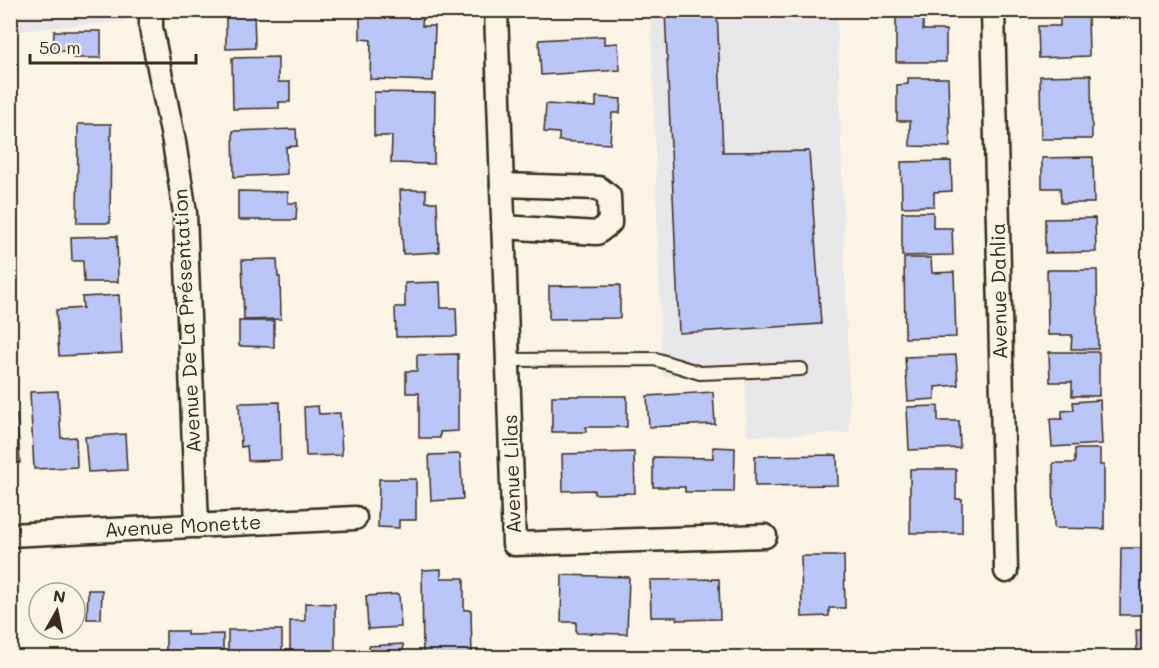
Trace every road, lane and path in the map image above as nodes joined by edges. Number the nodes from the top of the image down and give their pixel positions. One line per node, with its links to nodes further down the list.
1 (150, 10): 9 (street, Avenue De La Présentation)
2 (496, 10): 4 (street, Avenue Lilas)
3 (993, 10): 12 (street, Avenue Dahlia)
4 (502, 185): 5 (street, Avenue Lilas); 5 (street)
5 (503, 227): 6 (street, Avenue Lilas)
6 (508, 360): 7 (lane); 11 (street, Avenue Lilas)
7 (801, 369)
8 (355, 518): 9 (street, Avenue Monette)
9 (197, 526): 10 (street, Avenue Monette)
10 (10, 535)
11 (765, 536)
12 (1006, 571)

